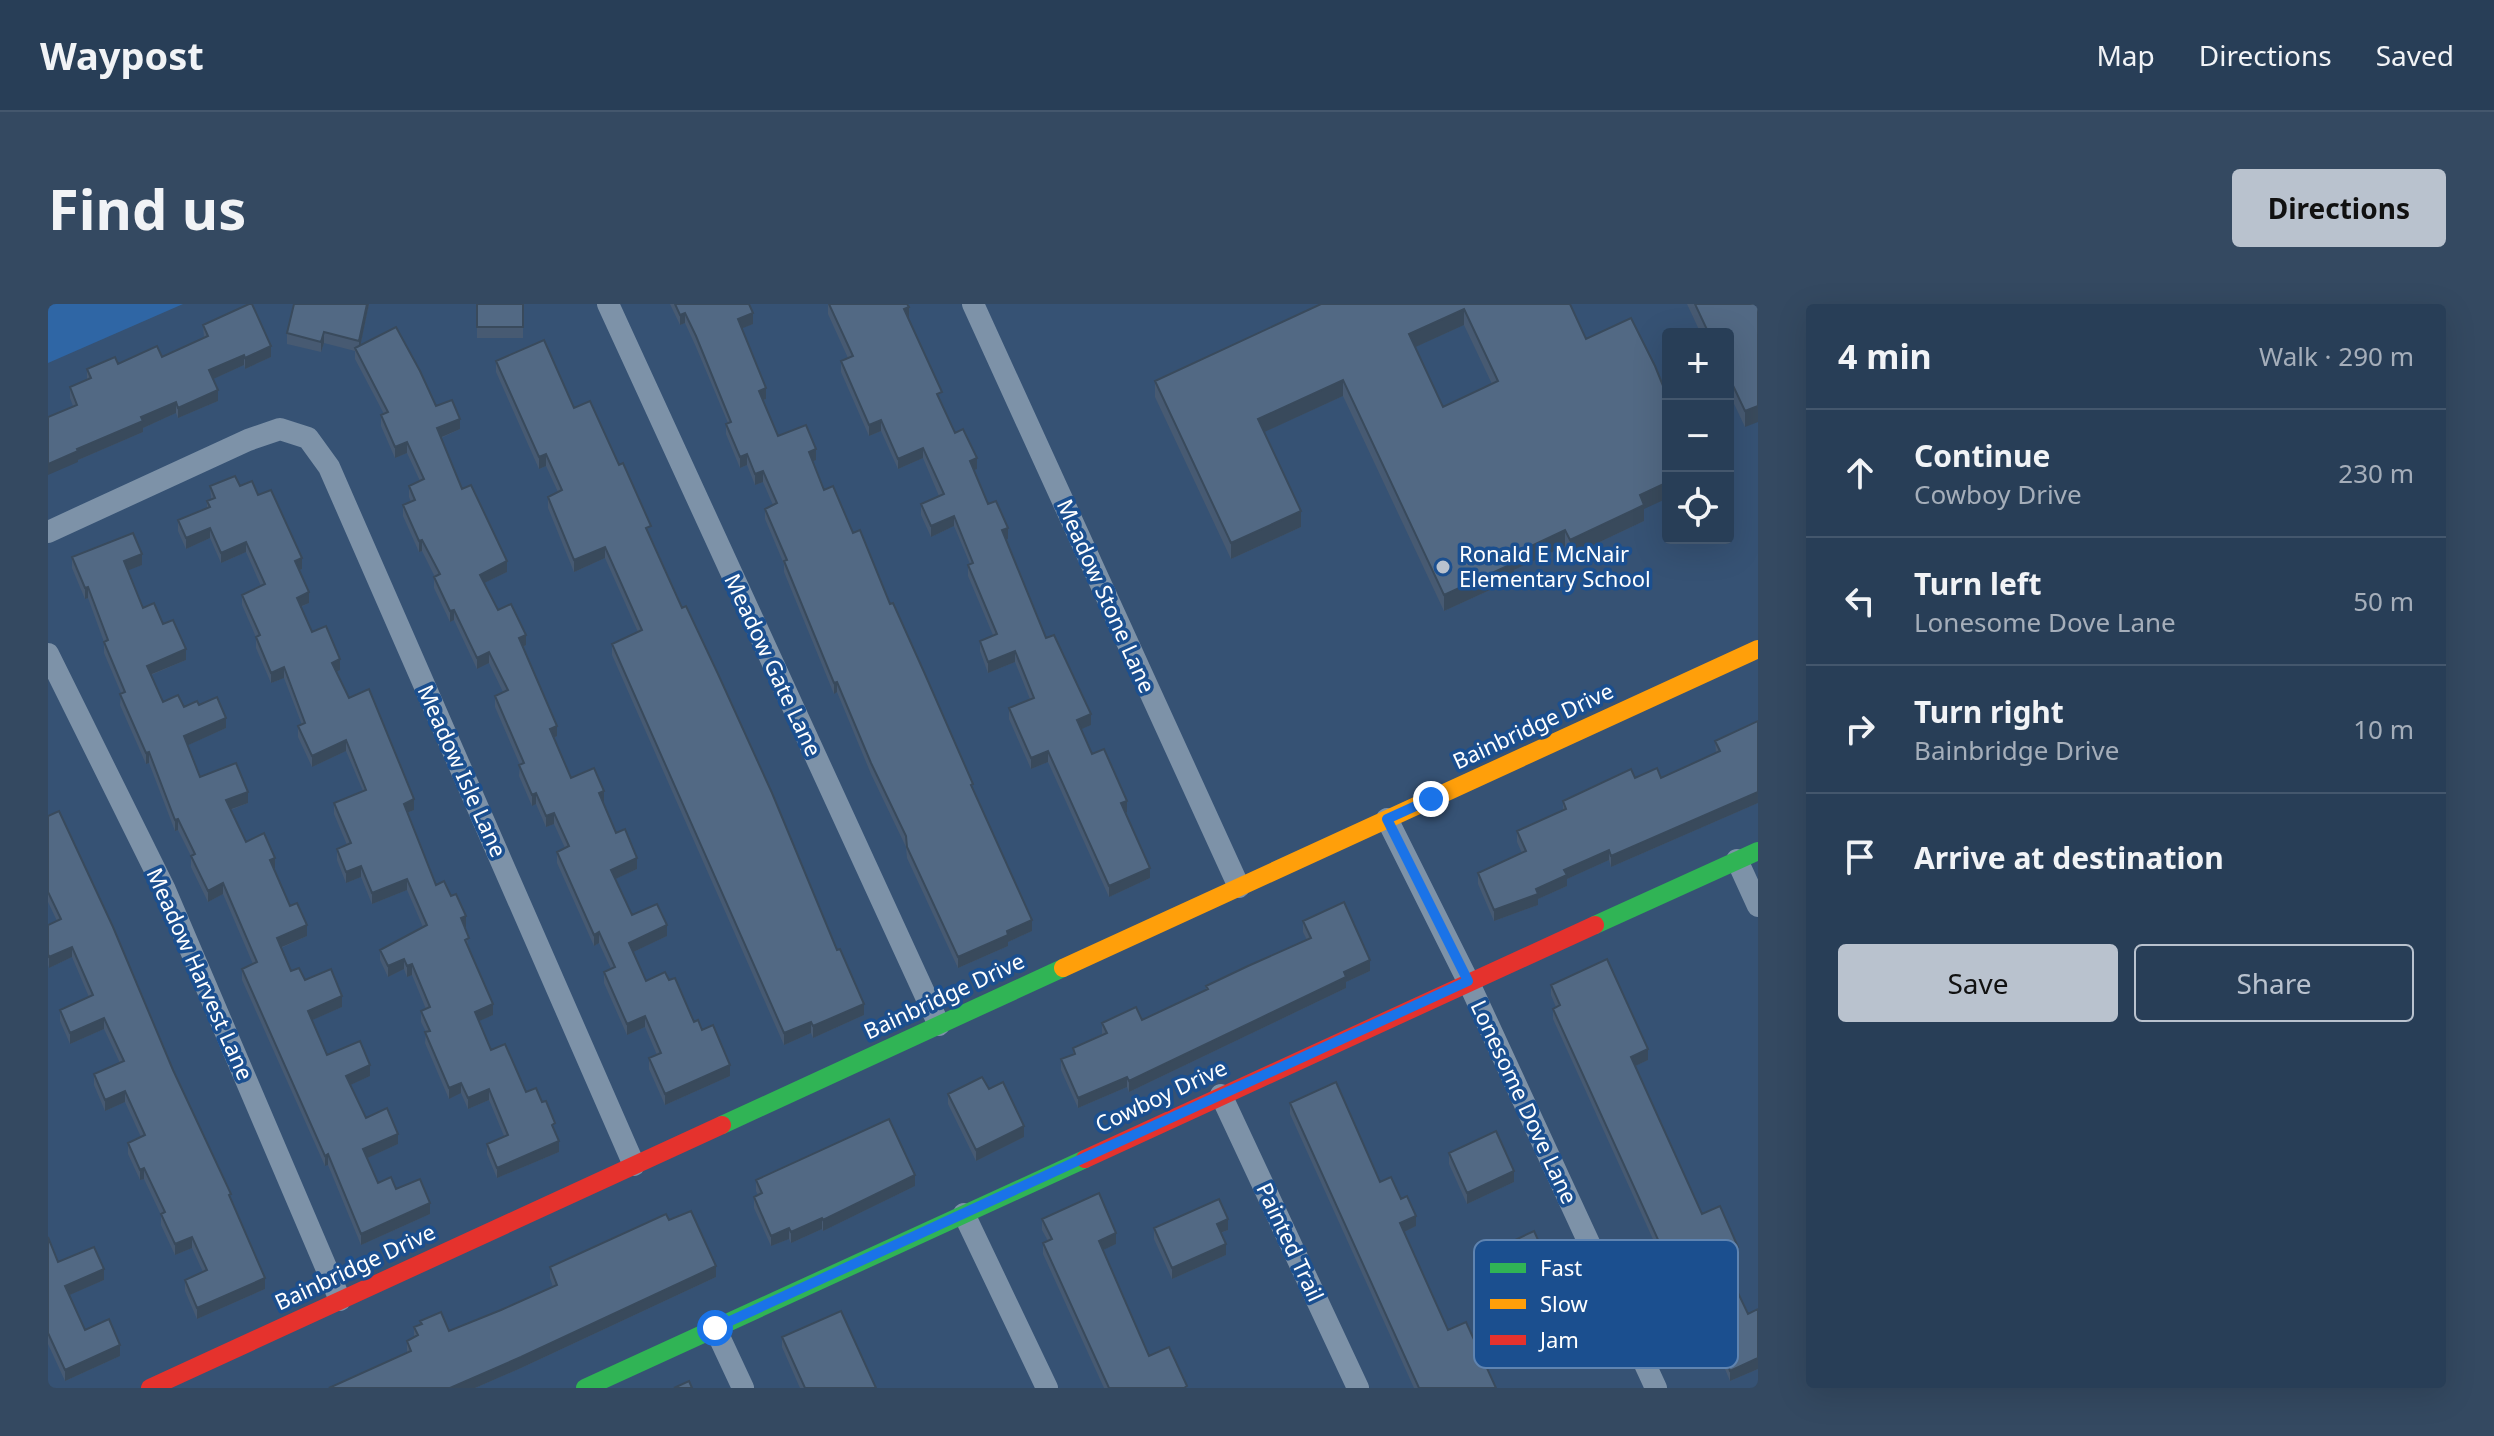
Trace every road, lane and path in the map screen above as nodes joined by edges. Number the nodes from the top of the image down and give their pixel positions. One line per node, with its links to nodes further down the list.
1 (608, 304): 12 (street, Meadow Gate Lane)
2 (973, 304): 9 (street, Meadow Stone Lane)
3 (48, 532): 14 (street, Meadow Isle Lane)
4 (1758, 649): 6 (street, Bainbridge Drive)
5 (48, 654): 17 (street, Meadow Harvest Lane)
6 (1387, 819): 9 (street, Bainbridge Drive); 11 (street, Lonesome Dove Lane)
7 (1758, 851): 8 (street, Cowboy Drive)
8 (1737, 860): 10 (street); 11 (street, Cowboy Drive)
9 (1239, 887): 12 (street, Bainbridge Drive)
10 (1758, 906)
11 (1468, 981): 13 (street, Cowboy Drive); 16 (street, Lonesome Dove Lane)
12 (939, 1025): 14 (street, Bainbridge Drive)
13 (1221, 1095): 15 (street, Cowboy Drive); 24 (street, Painted Trail)
14 (634, 1165): 17 (street, Bainbridge Drive)
15 (964, 1214): 18 (street, Cowboy Drive); 23 (street)
16 (1588, 1240)
17 (340, 1300): 20 (street, Bainbridge Drive)
18 (715, 1328): 21 (street, Cowboy Drive); 22 (street)
19 (1647, 1368): 25 (street, Lonesome Dove Lane)
20 (150, 1388)
21 (585, 1388)
22 (743, 1388)
23 (1047, 1388)
24 (1358, 1388)
25 (1656, 1388)

